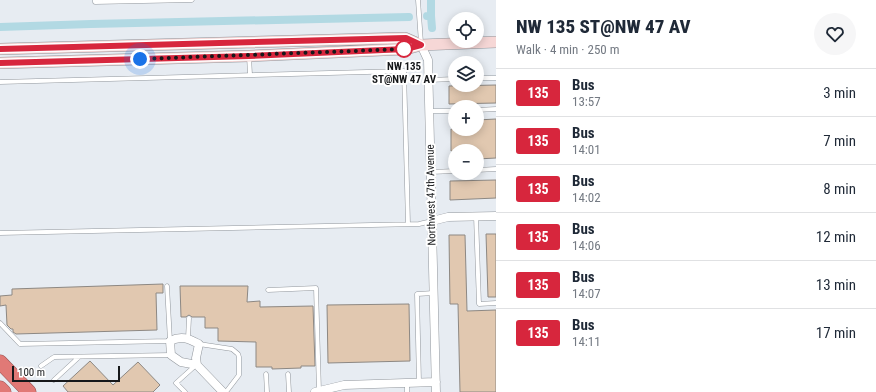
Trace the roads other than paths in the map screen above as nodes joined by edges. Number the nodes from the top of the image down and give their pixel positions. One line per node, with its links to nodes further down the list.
1 (95, 0): 4 (lane)
2 (192, 0): 4 (lane)
3 (418, 0): 6 (lane, Northwest 47th Avenue)
4 (126, 1)
5 (496, 42): 6 (main road)
6 (421, 45): 7 (main road); 8 (main road); 14 (street, Northwest 47th Avenue)
7 (0, 49)
8 (249, 56): 9 (main road); 10 (lane)
9 (0, 63)
10 (250, 75): 15 (lane); 27 (lane)
11 (484, 78): 12 (lane)
12 (496, 78)
13 (448, 79): 14 (lane)
14 (428, 80): 18 (street, Northwest 47th Avenue)
15 (0, 82)
16 (496, 109): 17 (lane)
17 (484, 110)
18 (429, 111): 19 (lane); 23 (street, Northwest 47th Avenue)
19 (448, 111)
20 (496, 169): 21 (lane)
21 (484, 170)
22 (448, 171): 23 (lane)
23 (431, 172): 26 (street, Northwest 47th Avenue)
24 (476, 216): 25 (street); 26 (street); 32 (lane)
25 (496, 216)
26 (432, 221): 27 (lane); 31 (street, Northwest 47th Avenue)
27 (408, 224): 28 (lane)
28 (0, 233)
29 (167, 286): 36 (lane)
30 (268, 290): 57 (lane)
31 (434, 293): 46 (street, Northwest 47th Avenue); 48 (lane)
32 (496, 304)
33 (189, 318): 35 (lane)
34 (0, 323): 36 (lane)
35 (188, 338): 36 (street); 37 (street)
36 (170, 341): 38 (street)
37 (200, 344): 41 (street); 54 (lane)
38 (171, 355): 39 (lane); 41 (street)
39 (79, 357): 42 (lane); 45 (lane)
40 (0, 362): 51 (highway)
41 (196, 365): 52 (lane); 53 (street)
42 (41, 366)
43 (266, 374): 55 (lane)
44 (288, 374): 56 (lane)
45 (54, 380)
46 (436, 382): 48 (street); 59 (street, Northwest 47th Avenue)
47 (407, 383): 48 (street); 57 (street); 58 (lane)
48 (419, 383)
49 (0, 388): 50 (highway)
50 (4, 392)
51 (29, 392)
52 (185, 392)
53 (223, 392)
54 (226, 392)
55 (267, 392)
56 (289, 392)
57 (317, 392)
58 (407, 392)
59 (436, 392)

